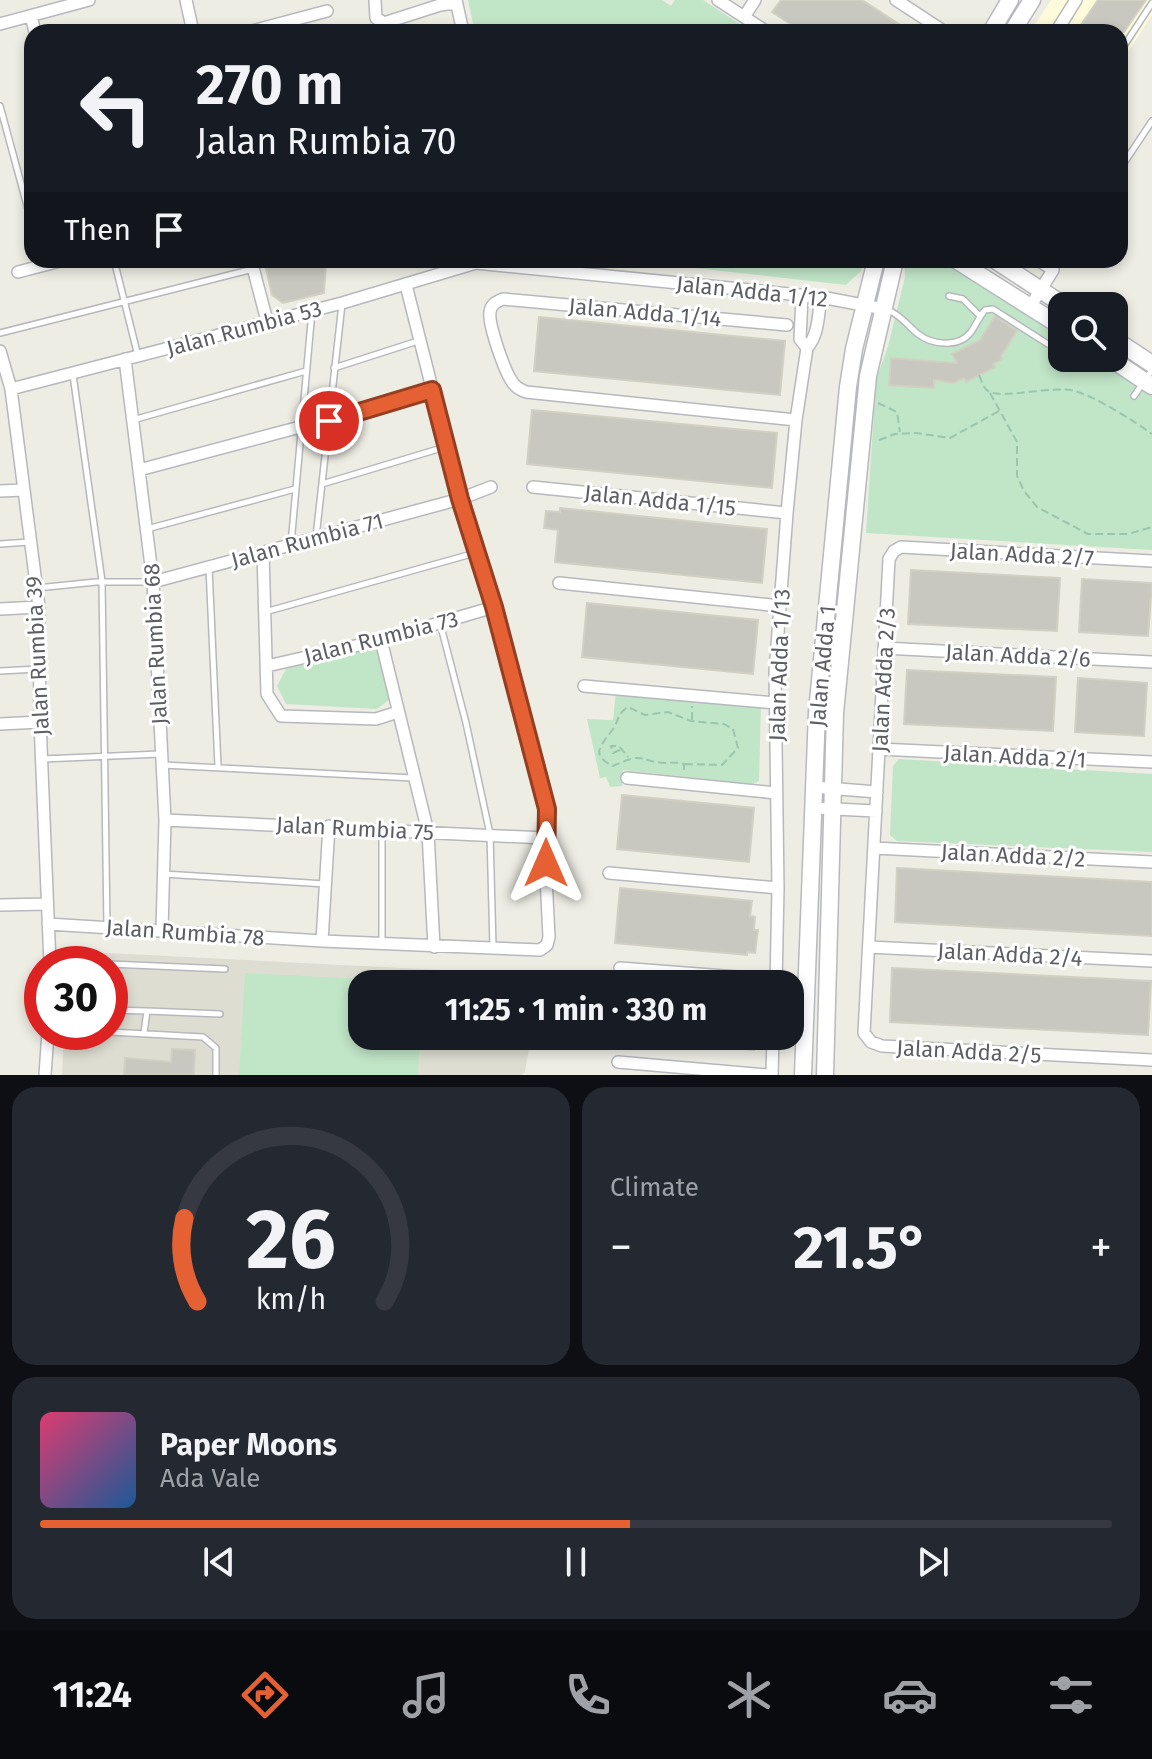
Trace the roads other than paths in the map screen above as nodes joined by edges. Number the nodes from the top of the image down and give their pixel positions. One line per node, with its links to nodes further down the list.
1 (89, 0): 14 (street)
2 (186, 0): 18 (street)
3 (718, 0): 15 (street)
4 (755, 0): 15 (street)
5 (896, 0): 22 (street)
6 (1010, 0): 23 (street)
7 (1032, 0): 24 (street)
8 (1076, 0): 25 (street)
9 (456, 1): 10 (street); 20 (street)
10 (439, 2): 12 (street)
11 (1152, 3): 26 (lane)
12 (375, 6)
13 (327, 11): 19 (street)
14 (31, 16): 16 (street); 17 (street)
15 (744, 17): 21 (street)
16 (0, 24)
17 (33, 24)
18 (191, 24)
19 (278, 24)
20 (461, 24)
21 (755, 24)
22 (933, 24)
23 (996, 24)
24 (1017, 24)
25 (1061, 24)
26 (1128, 40)
27 (0, 106): 30 (lane)
28 (1152, 121): 29 (lane)
29 (1128, 157)
30 (24, 194)
31 (29, 268): 42 (street)
32 (116, 268): 49 (lane)
33 (238, 268): 49 (lane)
34 (253, 268): 57 (street)
35 (460, 268): 43 (street, Jalan Rumbia 53)
36 (524, 268): 47 (street, Jalan Adda 1/12)
37 (874, 268): 51 (street, Jalan Adda 1)
38 (893, 268): 53 (street, Jalan Adda 1)
39 (969, 268): 52 (street)
40 (1007, 268): 44 (street)
41 (1055, 268): 44 (street)
42 (18, 272)
43 (406, 285): 50 (street, Jalan Rumbia 53); 60 (street)
44 (1041, 290): 45 (street); 52 (street)
45 (1048, 295)
46 (949, 296): 55 (lane)
47 (802, 297): 48 (street, Jalan Adda 1/12); 62 (street)
48 (821, 297): 51 (street, Jalan Adda 1/12); 62 (street)
49 (123, 301): 59 (lane); 65 (lane)
50 (342, 303): 54 (street, Jalan Rumbia 53); 68 (lane)
51 (866, 304): 53 (street, Jalan Adda 1/12); 128 (street, Jalan Adda 1)
52 (1030, 307): 56 (street)
53 (884, 309): 55 (lane); 129 (street, Jalan Adda 1)
54 (312, 310): 57 (street, Jalan Rumbia 53); 69 (lane)
55 (980, 316): 61 (lane)
56 (1048, 318)
57 (267, 321): 65 (street, Jalan Rumbia 53)
58 (787, 325): 76 (street, Jalan Adda 1/14)
59 (0, 333)
60 (419, 340): 68 (lane); 73 (street)
61 (1048, 344)
62 (807, 348): 76 (street, Jalan Adda 1/13)
63 (0, 351): 72 (street, Jalan Rumbia 39)
64 (1128, 353): 71 (street)
65 (138, 356): 66 (street, Jalan Rumbia 53)
66 (125, 359): 70 (street, Jalan Rumbia 53); 75 (street, Jalan Rumbia 68)
67 (1128, 366): 71 (street)
68 (334, 368): 77 (lane)
69 (306, 371): 75 (lane); 78 (lane)
70 (73, 373): 72 (street, Jalan Rumbia 53); 99 (lane)
71 (1150, 375): 74 (lane)
72 (11, 389): 85 (street, Jalan Rumbia 39)
73 (432, 390): 77 (street); 79 (street)
74 (1134, 396)
75 (133, 420): 80 (street, Jalan Rumbia 68)
76 (796, 420): 88 (street, Jalan Adda 1/13)
77 (329, 421): 81 (lane)
78 (300, 427): 80 (street); 84 (lane)
79 (446, 447): 81 (lane); 87 (street)
80 (139, 470): 89 (street, Jalan Rumbia 68)
81 (322, 484): 90 (lane)
82 (491, 487): 87 (street, Jalan Rumbia 71)
83 (533, 487): 88 (street, Jalan Adda 1/15)
84 (295, 489): 89 (lane); 93 (lane)
85 (23, 490): 86 (street); 91 (street, Jalan Rumbia 39)
86 (0, 491)
87 (460, 499): 90 (street, Jalan Rumbia 71); 96 (street)
88 (787, 513): 103 (street, Jalan Adda 1/13)
89 (147, 529): 100 (street, Jalan Rumbia 68)
90 (316, 538): 93 (street, Jalan Rumbia 71)
91 (30, 542): 92 (lane); 102 (street, Jalan Rumbia 39)
92 (0, 544)
93 (291, 545): 95 (street, Jalan Rumbia 71)
94 (894, 551): 97 (street, Jalan Adda 2/7); 110 (street, Jalan Adda 2/3)
95 (263, 552): 98 (street, Jalan Rumbia 71); 107 (street)
96 (478, 553): 105 (street); 107 (lane)
97 (1152, 561)
98 (209, 567): 100 (street, Jalan Rumbia 71); 125 (lane)
99 (102, 581): 100 (lane); 102 (lane); 121 (lane)
100 (153, 582): 123 (street, Jalan Rumbia 68)
101 (559, 583): 103 (street)
102 (36, 588): 104 (street, Jalan Rumbia 39)
103 (780, 606): 116 (street, Jalan Adda 1/13)
104 (39, 607): 106 (street); 113 (street, Jalan Rumbia 39)
105 (494, 607): 108 (street, Jalan Rumbia 73); 140 (street)
106 (0, 609)
107 (264, 612): 112 (street)
108 (440, 623): 109 (street, Jalan Rumbia 73); 139 (lane)
109 (381, 640): 112 (street, Jalan Rumbia 73); 117 (street)
110 (884, 648): 111 (street, Jalan Adda 2/6); 120 (street, Jalan Adda 2/3)
111 (1152, 662)
112 (267, 666): 117 (street)
113 (39, 669): 114 (lane); 118 (street, Jalan Rumbia 39)
114 (0, 671)
115 (584, 686): 116 (street)
116 (775, 703): 131 (street, Jalan Adda 1/13)
117 (398, 712): 126 (street)
118 (40, 722): 119 (street); 122 (street, Jalan Rumbia 39)
119 (0, 724)
120 (879, 749): 124 (street, Jalan Adda 2/1); 130 (street, Jalan Adda 2/3)
121 (105, 756): 122 (lane); 123 (lane); 150 (lane)
122 (41, 759): 147 (street, Jalan Rumbia 39)
123 (162, 759): 125 (lane); 135 (street, Jalan Rumbia 68)
124 (1152, 762)
125 (218, 766): 126 (lane)
126 (416, 778): 138 (street)
127 (627, 778): 131 (street)
128 (814, 787): 129 (street); 132 (street, Jalan Adda 1)
129 (832, 789): 130 (street); 133 (street, Jalan Adda 1)
130 (877, 792): 134 (street, Jalan Adda 2/3)
131 (776, 793): 146 (street, Jalan Adda 1/13)
132 (814, 808): 133 (street); 176 (street, Jalan Adda 1)
133 (832, 809): 134 (street); 177 (street, Jalan Adda 1)
134 (876, 811): 141 (street, Jalan Adda 2/3)
135 (165, 820): 136 (street, Jalan Rumbia 75); 144 (street, Jalan Rumbia 68)
136 (329, 826): 137 (street, Jalan Rumbia 75); 145 (street)
137 (382, 829): 138 (street, Jalan Rumbia 75); 153 (lane)
138 (428, 832): 139 (street, Jalan Rumbia 75); 155 (street)
139 (490, 834): 140 (street, Jalan Rumbia 75); 157 (lane)
140 (544, 838): 157 (street, Jalan Rumbia 78)
141 (874, 848): 142 (street, Jalan Adda 2/2); 156 (street)
142 (1152, 862)
143 (609, 873): 146 (street)
144 (163, 874): 145 (lane); 151 (street, Jalan Rumbia 68)
145 (325, 884): 152 (street)
146 (778, 888): 163 (street, Jalan Adda 1/13)
147 (47, 904): 148 (street); 149 (street, Jalan Rumbia 39)
148 (0, 905)
149 (48, 924): 150 (street, Jalan Rumbia 78); 154 (street, Jalan Rumbia 39)
150 (107, 928): 151 (street, Jalan Rumbia 78)
151 (162, 930): 152 (street, Jalan Rumbia 78)
152 (322, 941): 153 (street, Jalan Rumbia 78)
153 (382, 943): 155 (street, Jalan Rumbia 78)
154 (50, 946)
155 (434, 947): 157 (street, Jalan Rumbia 78)
156 (869, 947): 158 (street, Jalan Adda 2/4); 171 (street, Jalan Adda 2/5)
157 (493, 948)
158 (1152, 961)
159 (128, 965): 161 (lane)
160 (620, 968): 162 (street)
161 (225, 969)
162 (642, 970)
163 (776, 970)
164 (128, 1010): 165 (lane)
165 (147, 1011): 166 (lane); 168 (lane)
166 (220, 1014)
167 (128, 1033): 168 (lane)
168 (144, 1033): 174 (lane)
169 (47, 1050): 173 (street)
170 (772, 1050): 175 (street)
171 (1152, 1060)
172 (618, 1062): 175 (street)
173 (45, 1075)
174 (216, 1075)
175 (770, 1075)
176 (803, 1075)
177 (825, 1075)

